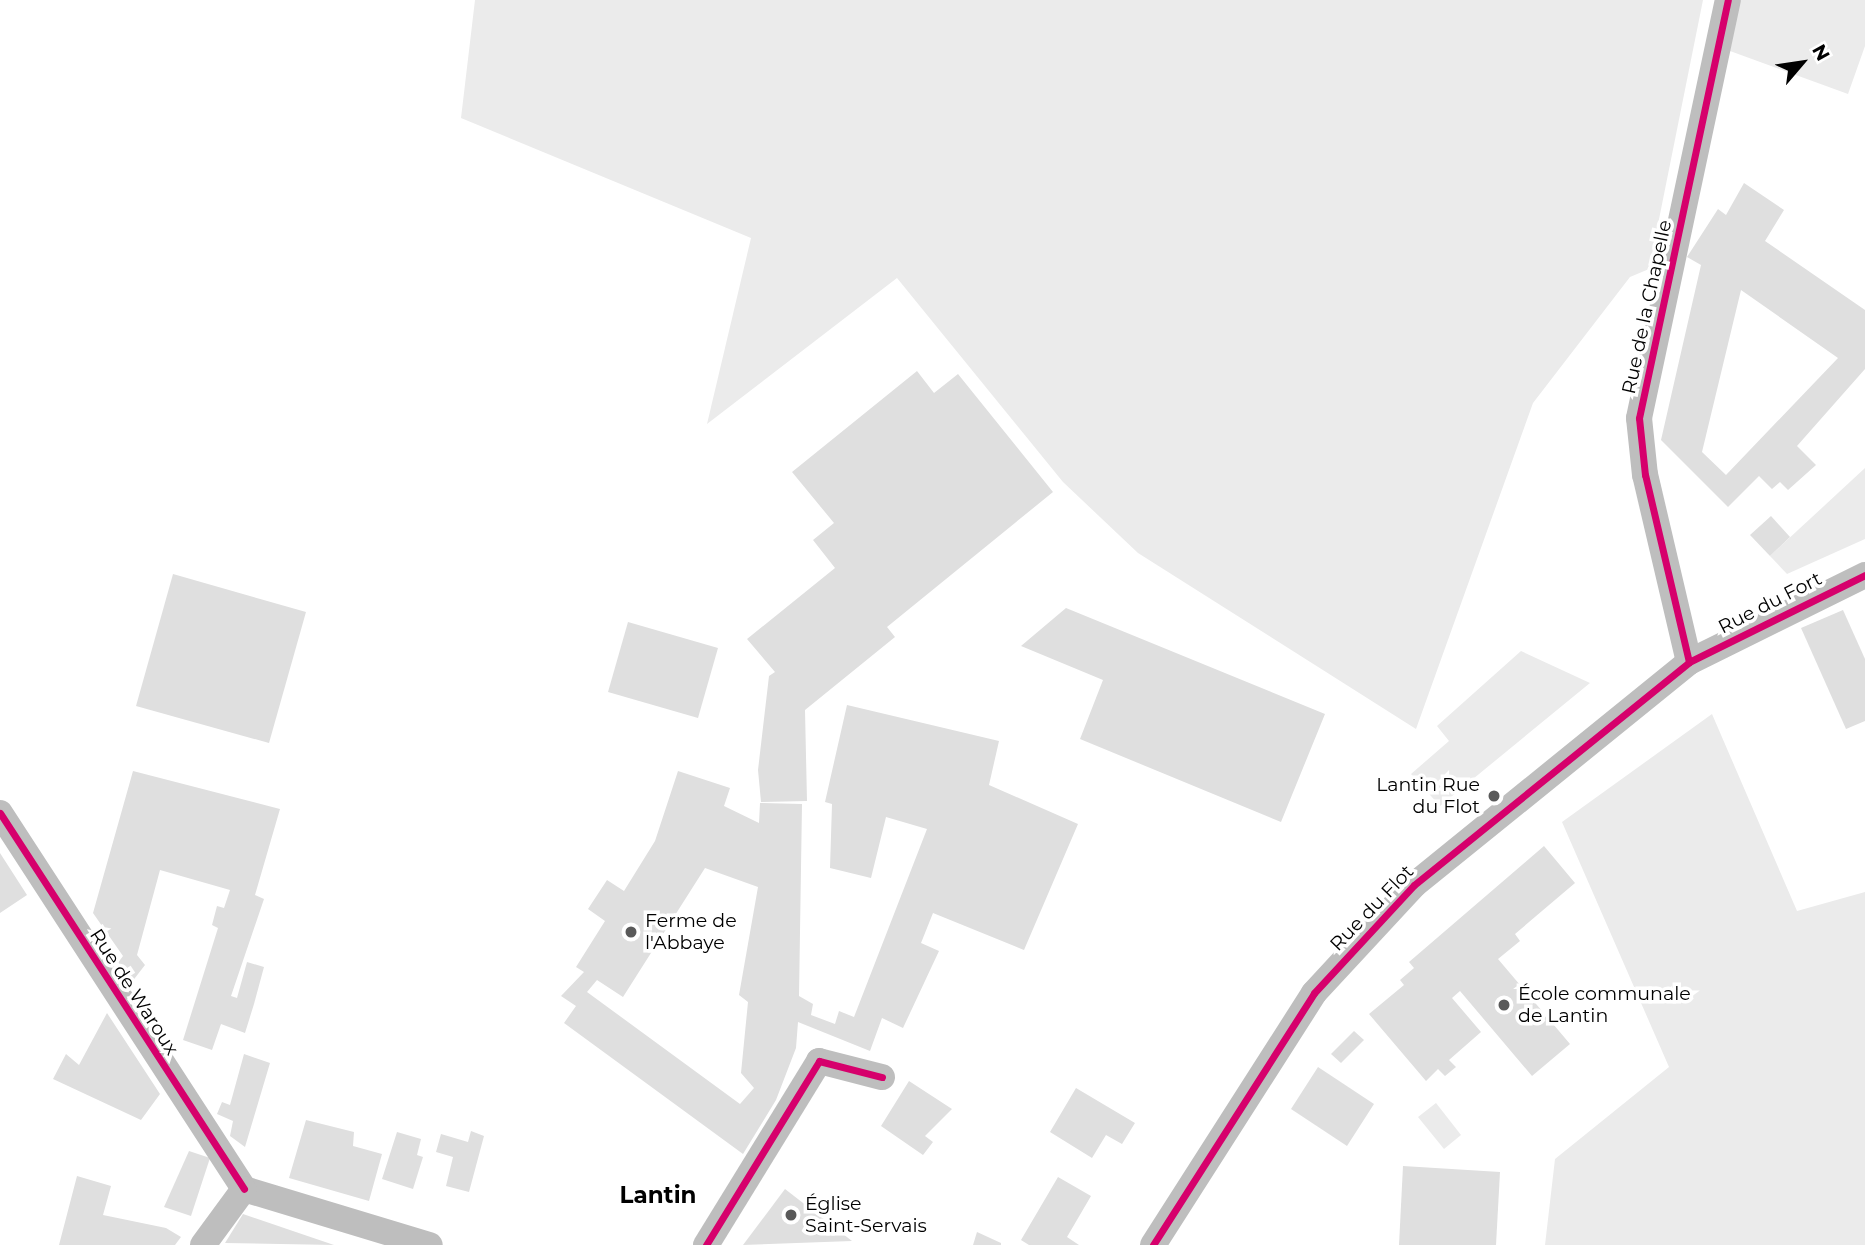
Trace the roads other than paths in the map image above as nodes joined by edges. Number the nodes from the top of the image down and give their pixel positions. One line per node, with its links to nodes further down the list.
1 (1728, 0): 3 (street, Rue de la Chapelle)
2 (1865, 575): 3 (street, Rue du Fort)
3 (1689, 662): 10 (street, Rue du Flot)
4 (0, 813): 6 (street, Rue de Waroux)
5 (882, 1077): 9 (street)
6 (244, 1189): 7 (street); 8 (street)
7 (203, 1245)
8 (430, 1245)
9 (706, 1245)
10 (1153, 1245)

